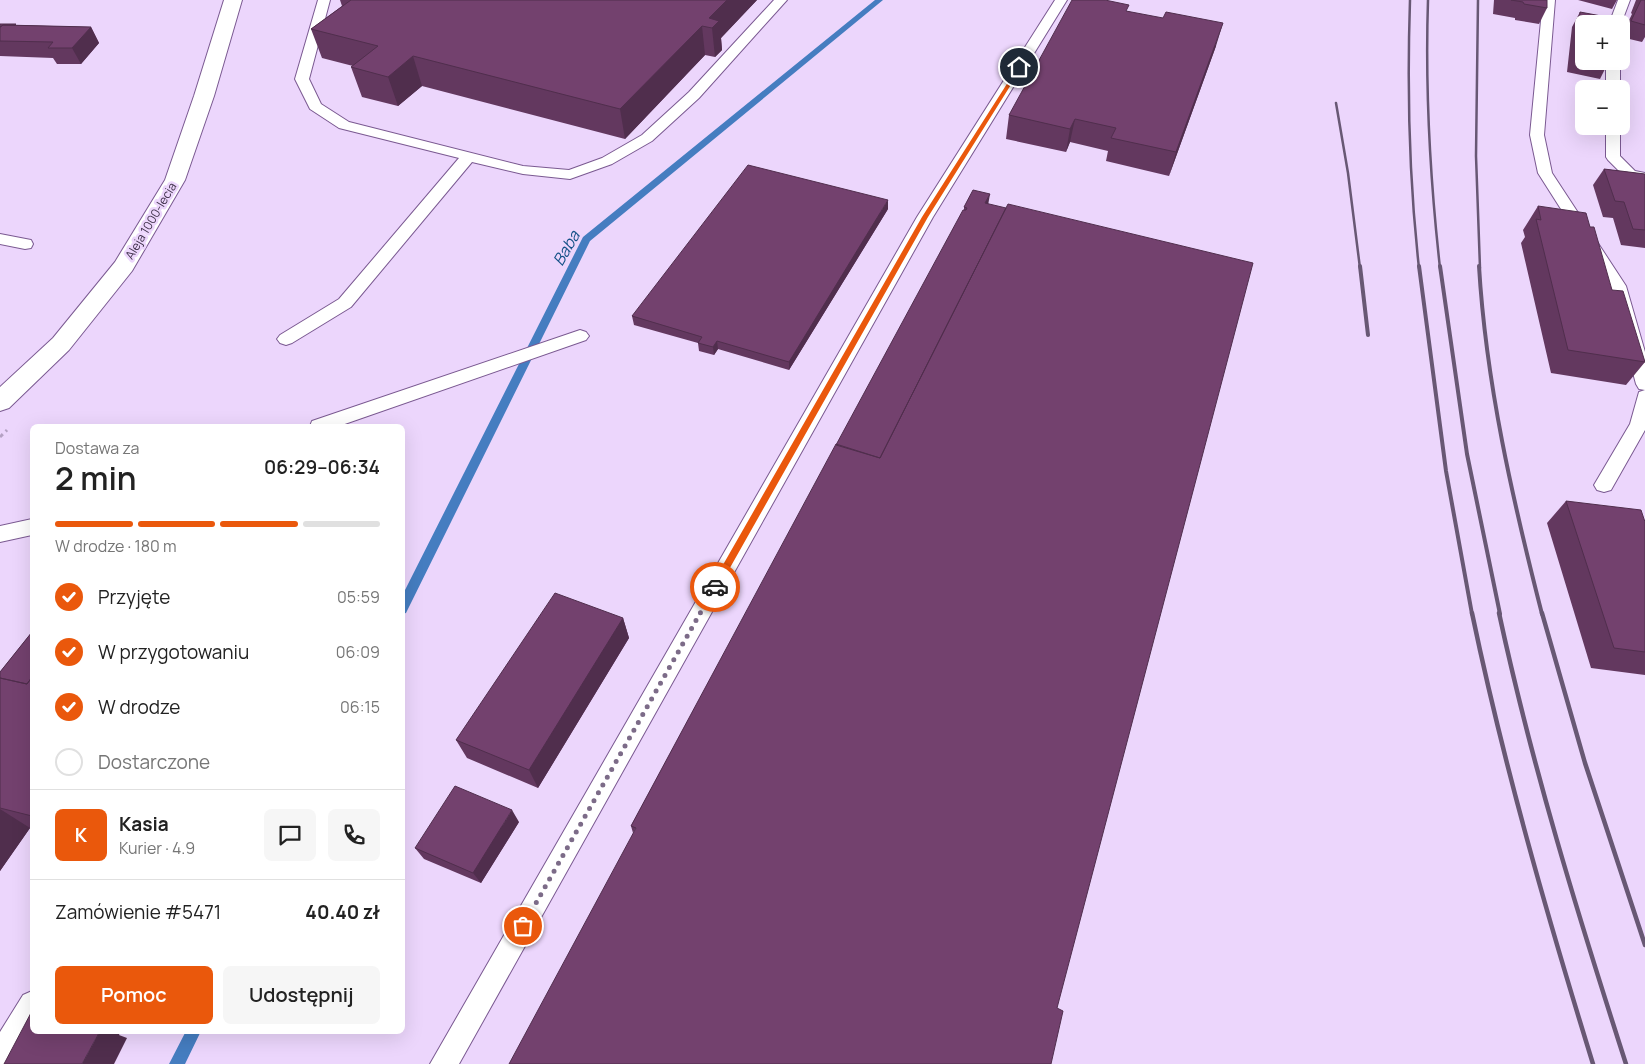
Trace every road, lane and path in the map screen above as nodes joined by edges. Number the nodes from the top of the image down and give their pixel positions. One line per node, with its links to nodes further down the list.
1 (233, 0): 17 (street, Aleja 1000-lecia)
2 (324, 0): 9 (lane)
3 (781, 0): 9 (lane)
4 (1061, 0): 24 (lane)
5 (1549, 0): 15 (lane)
6 (1624, 0): 7 (lane)
7 (1618, 15)
8 (1613, 135): 10 (lane)
9 (469, 156): 14 (lane)
10 (1645, 178)
11 (0, 239): 12 (lane)
12 (25, 244)
13 (580, 336): 18 (lane)
14 (286, 339)
15 (1645, 384)
16 (1645, 397): 19 (lane)
17 (0, 402)
18 (325, 424)
19 (1604, 485)
20 (30, 527): 21 (lane)
21 (2, 532)
22 (30, 1007): 23 (lane)
23 (2, 1050)
24 (444, 1064)

